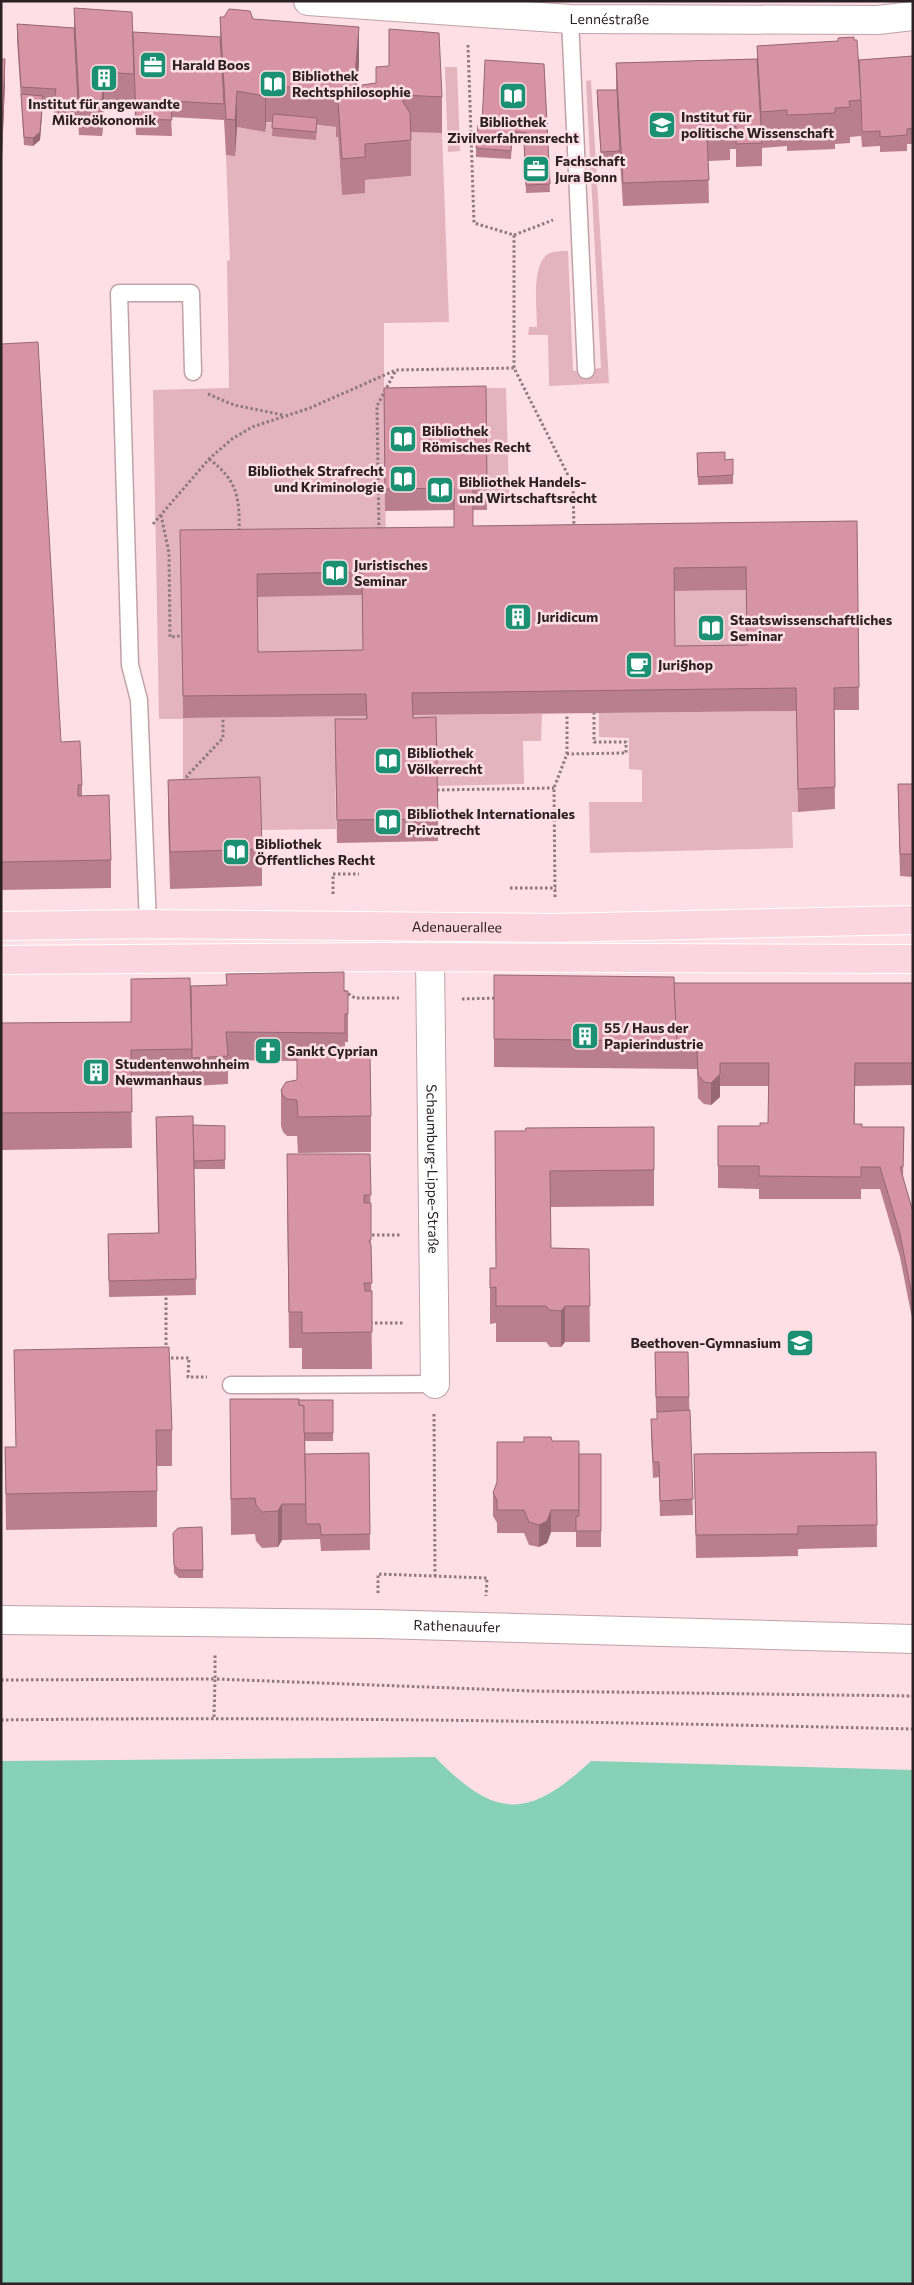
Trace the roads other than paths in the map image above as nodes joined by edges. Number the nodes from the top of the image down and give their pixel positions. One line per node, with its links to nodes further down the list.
1 (308, 1): 4 (street, Lennéstraße)
2 (630, 11): 3 (street, Lennéstraße); 4 (street, Lennéstraße)
3 (913, 16)
4 (570, 19): 5 (lane)
5 (586, 370)
6 (193, 372): 8 (lane)
7 (913, 920): 8 (main road, Adenauerallee)
8 (148, 924): 9 (main road, Adenauerallee)
9 (1, 926)
10 (430, 957): 11 (main road, Adenauerallee); 12 (main road, Adenauerallee); 13 (street, Schaumburg-Lippe-Straße)
11 (913, 959)
12 (1, 960)
13 (435, 1384): 14 (lane)
14 (230, 1385)
15 (1, 1620): 16 (street, Rathenauufer)
16 (913, 1639)

